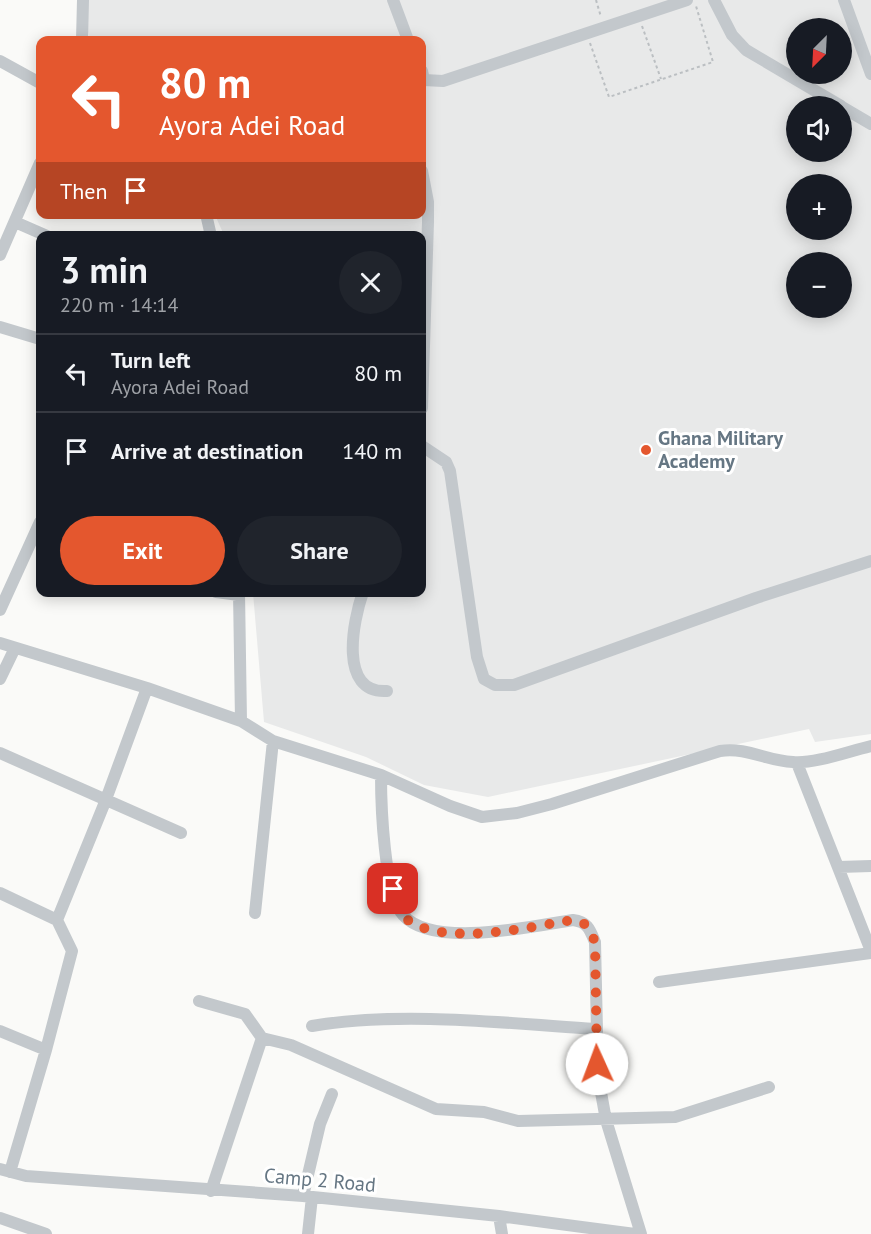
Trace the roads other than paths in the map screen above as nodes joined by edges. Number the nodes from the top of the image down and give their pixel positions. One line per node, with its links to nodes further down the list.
1 (83, 0): 6 (street)
2 (393, 0): 7 (street)
3 (687, 0): 10 (street)
4 (714, 0): 12 (street)
5 (844, 0): 9 (street)
6 (82, 36)
7 (406, 36)
8 (0, 61): 11 (street)
9 (871, 74)
10 (426, 79)
11 (36, 81)
12 (823, 96)
13 (852, 113): 14 (street)
14 (871, 124)
15 (36, 172): 17 (street)
16 (426, 192): 20 (street)
17 (15, 222): 18 (street); 19 (street)
18 (36, 231)
19 (4, 232): 21 (street)
20 (426, 238)
21 (0, 255)
22 (0, 327): 23 (street)
23 (36, 338)
24 (426, 450): 26 (street)
25 (36, 535): 29 (street)
26 (871, 561)
27 (239, 597): 35 (street)
28 (361, 597): 34 (street)
29 (0, 610)
30 (0, 643): 31 (street)
31 (14, 650): 32 (street); 33 (street)
32 (0, 679)
33 (147, 688): 35 (street); 41 (street)
34 (387, 691)
35 (240, 721): 36 (street)
36 (273, 741): 40 (street); 46 (street)
37 (871, 746): 39 (street)
38 (0, 753): 41 (street)
39 (797, 763): 40 (street); 44 (street)
40 (381, 775): 52 (street)
41 (105, 802): 42 (street); 47 (street)
42 (181, 833)
43 (871, 866): 44 (street)
44 (839, 867): 48 (street)
45 (0, 893): 47 (street)
46 (255, 914)
47 (57, 920): 55 (street)
48 (871, 952): 49 (street)
49 (658, 982)
50 (199, 1001): 54 (street)
51 (312, 1026): 52 (street)
52 (595, 1029): 58 (street)
53 (0, 1031): 55 (street)
54 (262, 1038): 58 (street); 60 (street)
55 (46, 1050): 59 (street)
56 (770, 1087): 58 (street)
57 (332, 1094): 61 (street)
58 (606, 1120): 68 (street)
59 (5, 1171): 60 (street, Camp 2 Road)
60 (211, 1191): 61 (street, Camp 2 Road)
61 (308, 1197): 62 (street, Camp 2 Road); 65 (street)
62 (499, 1216): 66 (street); 67 (street, Camp 2 Road)
63 (0, 1218): 64 (street)
64 (46, 1234)
65 (308, 1234)
66 (502, 1234)
67 (635, 1234)
68 (641, 1234)

